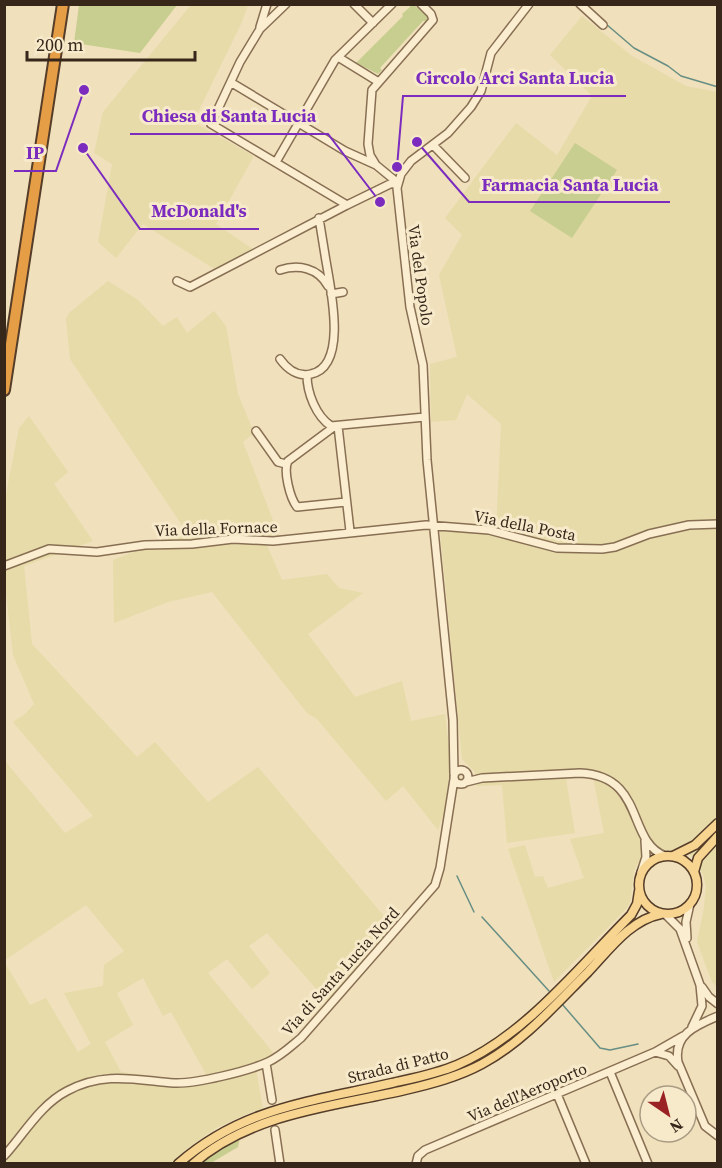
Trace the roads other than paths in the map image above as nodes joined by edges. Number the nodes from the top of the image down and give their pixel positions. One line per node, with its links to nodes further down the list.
1 (56, 4): 28 (highway)
2 (63, 4): 31 (highway)
3 (267, 4): 12 (street)
4 (286, 4): 12 (street)
5 (354, 4): 10 (street)
6 (392, 4): 10 (street)
7 (421, 4): 14 (street)
8 (529, 4): 17 (street)
9 (580, 4): 11 (street)
10 (373, 23): 13 (street)
11 (603, 25)
12 (260, 29): 15 (street)
13 (338, 57): 14 (street); 16 (street)
14 (378, 81): 19 (street)
15 (232, 83): 16 (street); 18 (street)
16 (298, 123): 18 (street); 19 (street)
17 (433, 145): 20 (street); 21 (street)
18 (276, 162): 22 (street)
19 (376, 165): 21 (street)
20 (465, 178)
21 (398, 183): 22 (street); 32 (street, Via del Popolo)
22 (347, 204): 23 (street)
23 (319, 218): 25 (street); 26 (street)
24 (280, 270): 26 (street)
25 (177, 281)
26 (330, 291): 27 (street); 30 (street)
27 (343, 292)
28 (4, 341)
29 (280, 359): 30 (street)
30 (307, 375): 33 (street)
31 (4, 390)
32 (425, 417): 33 (street); 38 (street, Via del Popolo)
33 (336, 426): 35 (street); 36 (street)
34 (256, 431): 35 (street)
35 (286, 464): 36 (street)
36 (346, 502): 39 (street)
37 (717, 524): 38 (street, Via della Posta)
38 (432, 525): 39 (street, Via della Fornace); 41 (street, Via di Santa Lucia Nord)
39 (350, 531): 40 (street, Via della Fornace)
40 (4, 566)
41 (454, 758): 42 (street); 43 (street, Via di Santa Lucia Nord)
42 (465, 772): 43 (street); 44 (street); 45 (street)
43 (454, 776): 45 (street); 62 (street, Via di Santa Lucia Nord)
44 (482, 778): 45 (street); 47 (street)
45 (466, 782)
46 (717, 823): 49 (main road)
47 (644, 836): 49 (street); 50 (street)
48 (717, 836): 51 (main road)
49 (669, 856): 50 (main road); 51 (main road)
50 (641, 872): 52 (main road)
51 (694, 872): 53 (main road)
52 (639, 891): 54 (main road); 70 (main road, Strada di Patto)
53 (690, 904): 54 (main road); 55 (street)
54 (663, 914): 55 (street); 71 (main road, Strada di Patto)
55 (688, 947): 56 (street)
56 (700, 985): 57 (street); 59 (street)
57 (717, 1004)
58 (717, 1016): 59 (street)
59 (692, 1028): 60 (street, Via dell'Aeroporto)
60 (683, 1036): 61 (street, Via dell'Aeroporto); 63 (street)
61 (656, 1052): 63 (street); 64 (street, Via dell'Aeroporto)
62 (267, 1063): 66 (street); 69 (street, Via di Santa Lucia Nord)
63 (680, 1068): 68 (street)
64 (610, 1072): 65 (street, Via dell'Aeroporto); 75 (street)
65 (557, 1094): 73 (street, Via dell'Aeroporto); 74 (street)
66 (272, 1100)
67 (274, 1130): 72 (street)
68 (717, 1136)
69 (4, 1156)
70 (178, 1164)
71 (193, 1164)
72 (280, 1164)
73 (416, 1164)
74 (586, 1164)
75 (648, 1164)

